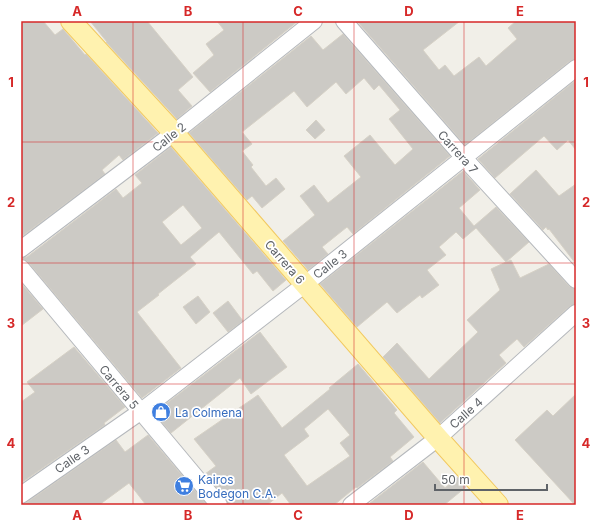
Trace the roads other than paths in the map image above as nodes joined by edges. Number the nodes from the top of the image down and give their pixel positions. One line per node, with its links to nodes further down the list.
1 (71, 21): 5 (main road, Carrera 6)
2 (314, 21): 5 (street, Calle 2)
3 (344, 21): 6 (street, Carrera 7)
4 (576, 68): 6 (street, Calle 3)
5 (174, 133): 7 (street, Calle 2); 10 (main road, Carrera 6)
6 (464, 158): 9 (street, Carrera 7); 10 (street, Calle 3)
7 (21, 249)
8 (21, 268): 12 (street, Carrera 5)
9 (576, 280)
10 (304, 285): 12 (street, Calle 3); 13 (main road, Carrera 6)
11 (576, 313): 13 (street, Calle 4)
12 (140, 412): 14 (street, Calle 3); 15 (street, Carrera 5)
13 (438, 438): 16 (street, Calle 4); 17 (main road, Carrera 6)
14 (21, 495)
15 (219, 505)
16 (351, 505)
17 (498, 505)

